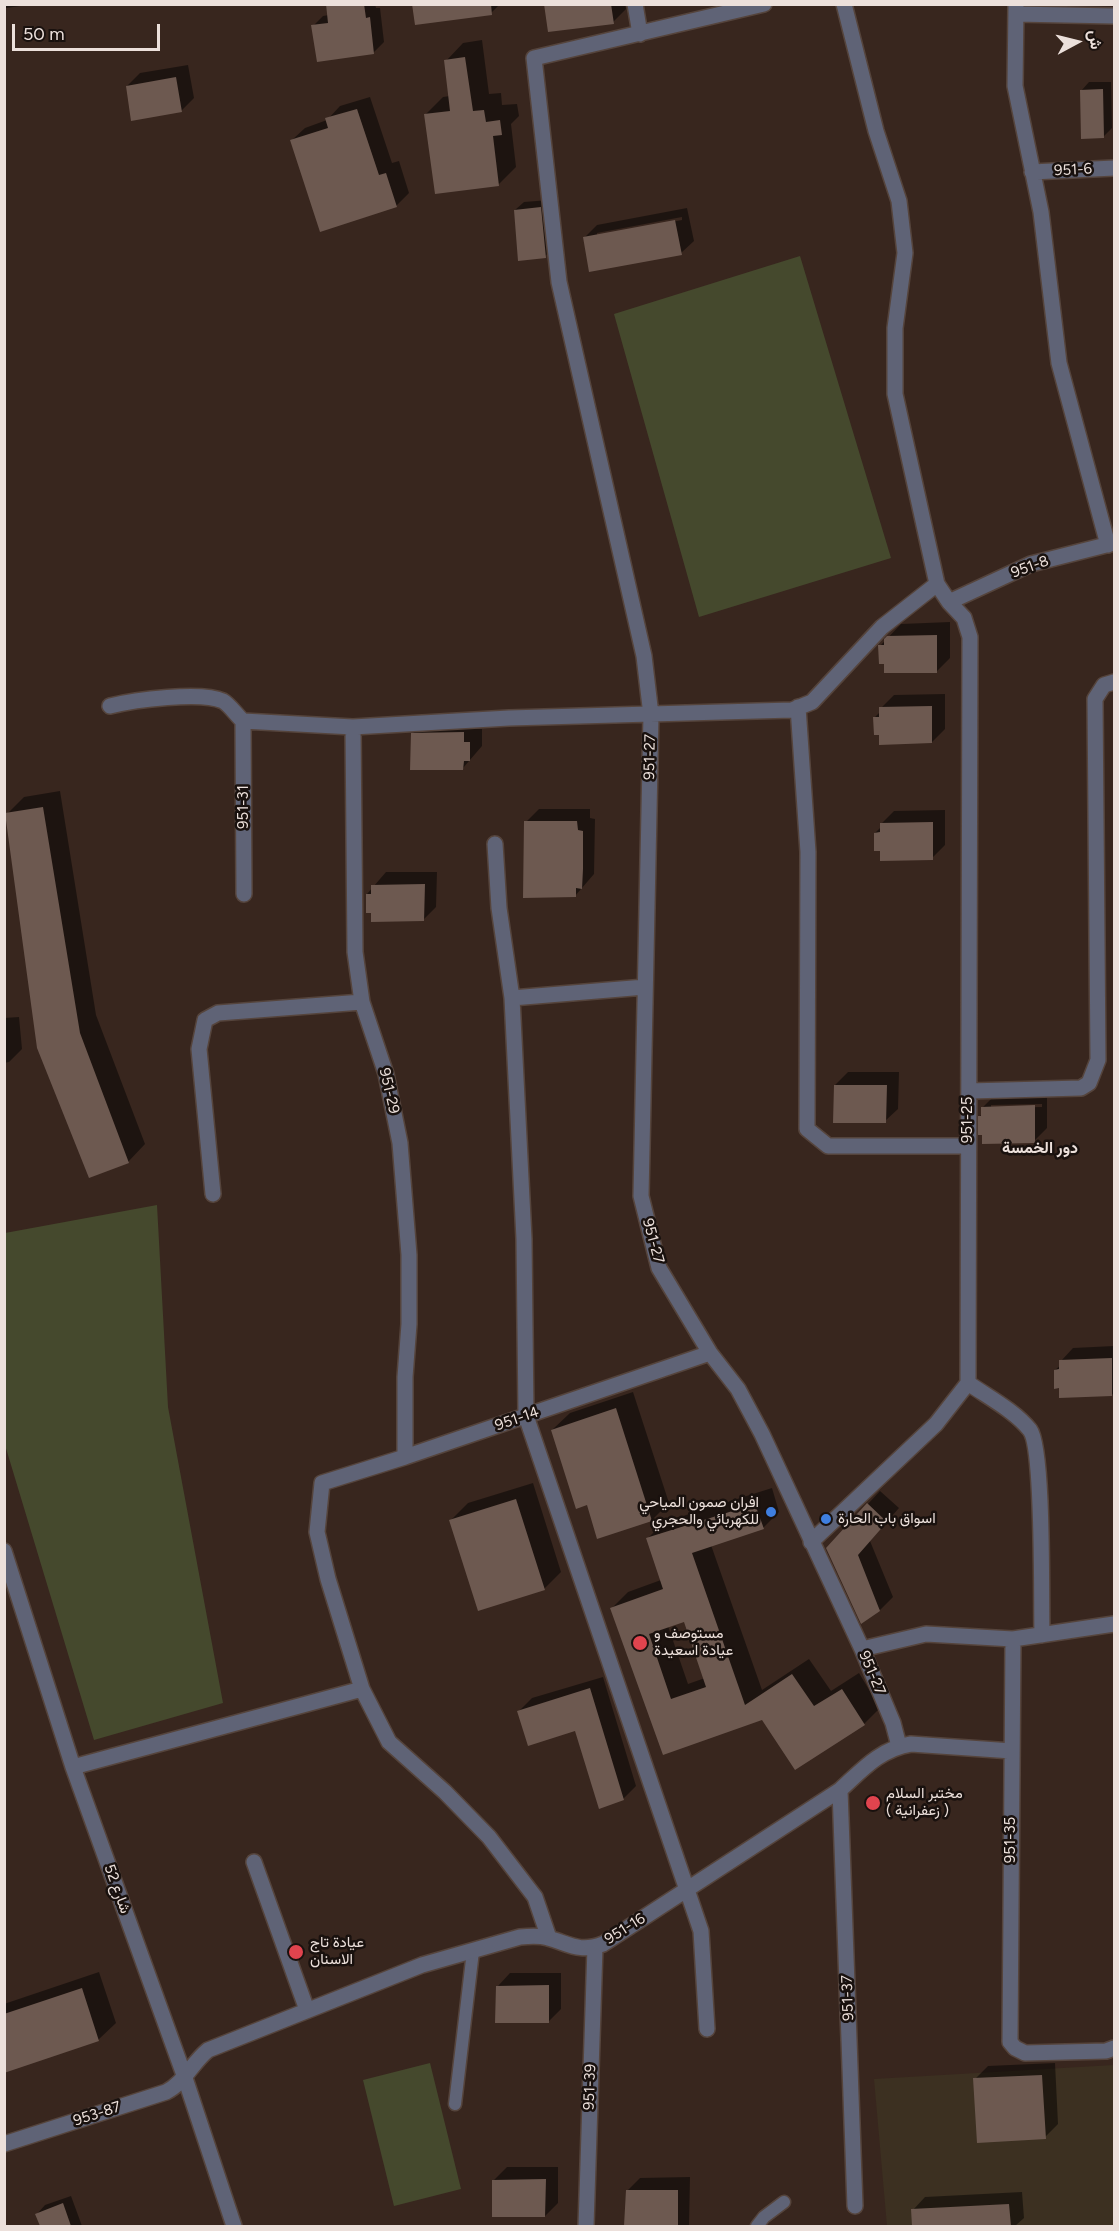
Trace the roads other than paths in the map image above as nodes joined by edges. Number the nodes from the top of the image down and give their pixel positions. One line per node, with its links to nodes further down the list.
1 (635, 4): 6 (street)
2 (764, 4): 6 (street)
3 (843, 4): 10 (street)
4 (1016, 9): 5 (street); 8 (street)
5 (1114, 16)
6 (640, 34): 15 (street, 951-27)
7 (1114, 168): 8 (street, 951-6)
8 (1032, 172): 9 (street)
9 (1111, 544): 11 (street, 951-8)
10 (937, 584): 11 (street, 951-25); 14 (street)
11 (949, 602): 23 (street, 951-25)
12 (1109, 683): 23 (street)
13 (110, 706): 16 (street)
14 (798, 707): 15 (street); 24 (street)
15 (651, 715): 17 (street); 20 (street, 951-27)
16 (243, 721): 17 (street); 19 (street, 951-31)
17 (353, 728): 22 (street, 951-29)
18 (495, 844): 21 (street)
19 (244, 894)
20 (645, 987): 21 (street); 26 (street, 951-27)
21 (512, 998): 28 (street)
22 (362, 1002): 25 (street); 29 (street, 951-29)
23 (969, 1090): 24 (street, 951-25)
24 (968, 1146): 27 (street, 951-25)
25 (213, 1194)
26 (710, 1353): 28 (street, 951-14); 30 (street, 951-27)
27 (968, 1383): 30 (street); 33 (street)
28 (526, 1416): 29 (street, 951-14); 42 (street)
29 (405, 1458): 36 (street, 951-14)
30 (811, 1542): 35 (street, 951-27)
31 (4, 1551): 39 (street, شارع 52)
32 (1114, 1624): 33 (street)
33 (1042, 1635): 34 (street)
34 (1013, 1639): 35 (street); 38 (street, 951-35)
35 (862, 1649): 37 (street, 951-27)
36 (362, 1689): 39 (street); 43 (street)
37 (899, 1746): 38 (street, 951-16); 40 (street, 951-16)
38 (1012, 1751): 48 (street, 951-35)
39 (73, 1767): 49 (street, شارع 52)
40 (840, 1790): 42 (street, 951-16); 53 (street, 951-37)
41 (254, 1862): 46 (street)
42 (687, 1890): 44 (street, 951-16); 47 (street)
43 (549, 1938): 44 (street, 951-16); 45 (street, 951-16)
44 (595, 1947): 55 (street, 951-39)
45 (473, 1951): 46 (street, 951-16); 50 (lane)
46 (307, 2010): 49 (street, 951-16)
47 (707, 2029)
48 (1114, 2048)
49 (184, 2075): 51 (street, 953-87); 54 (street, شارع 52)
50 (455, 2104)
51 (4, 2144)
52 (784, 2202): 56 (lane)
53 (855, 2206)
54 (230, 2225)
55 (586, 2226)
56 (757, 2226)

